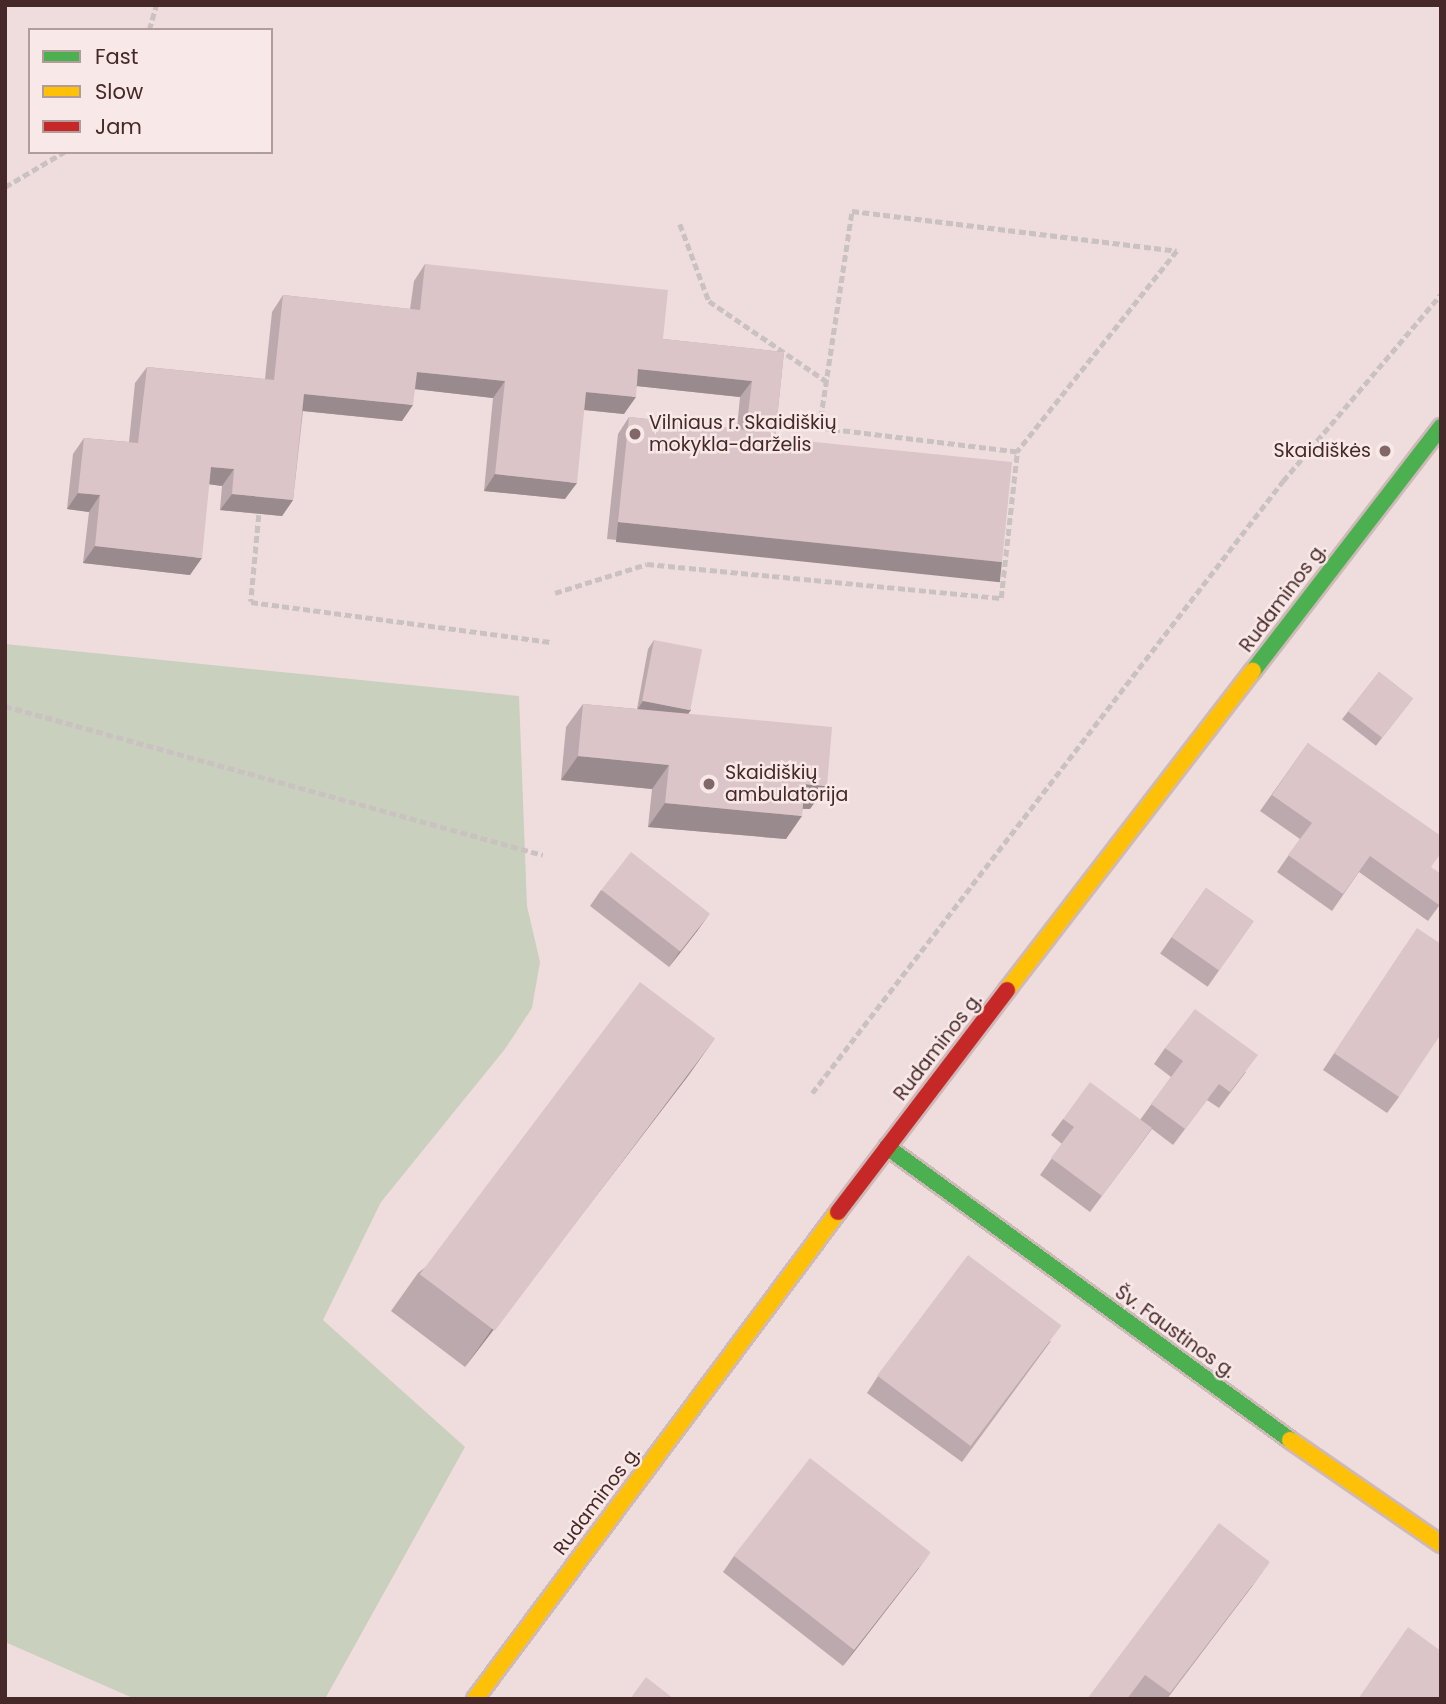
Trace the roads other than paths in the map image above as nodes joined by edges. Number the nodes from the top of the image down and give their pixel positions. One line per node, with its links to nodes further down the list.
1 (1441, 427): 2 (main road, Rudaminos g.)
2 (887, 1147): 3 (main road, Šv. Faustinos g.); 4 (main road, Rudaminos g.)
3 (1441, 1544)
4 (475, 1699)

